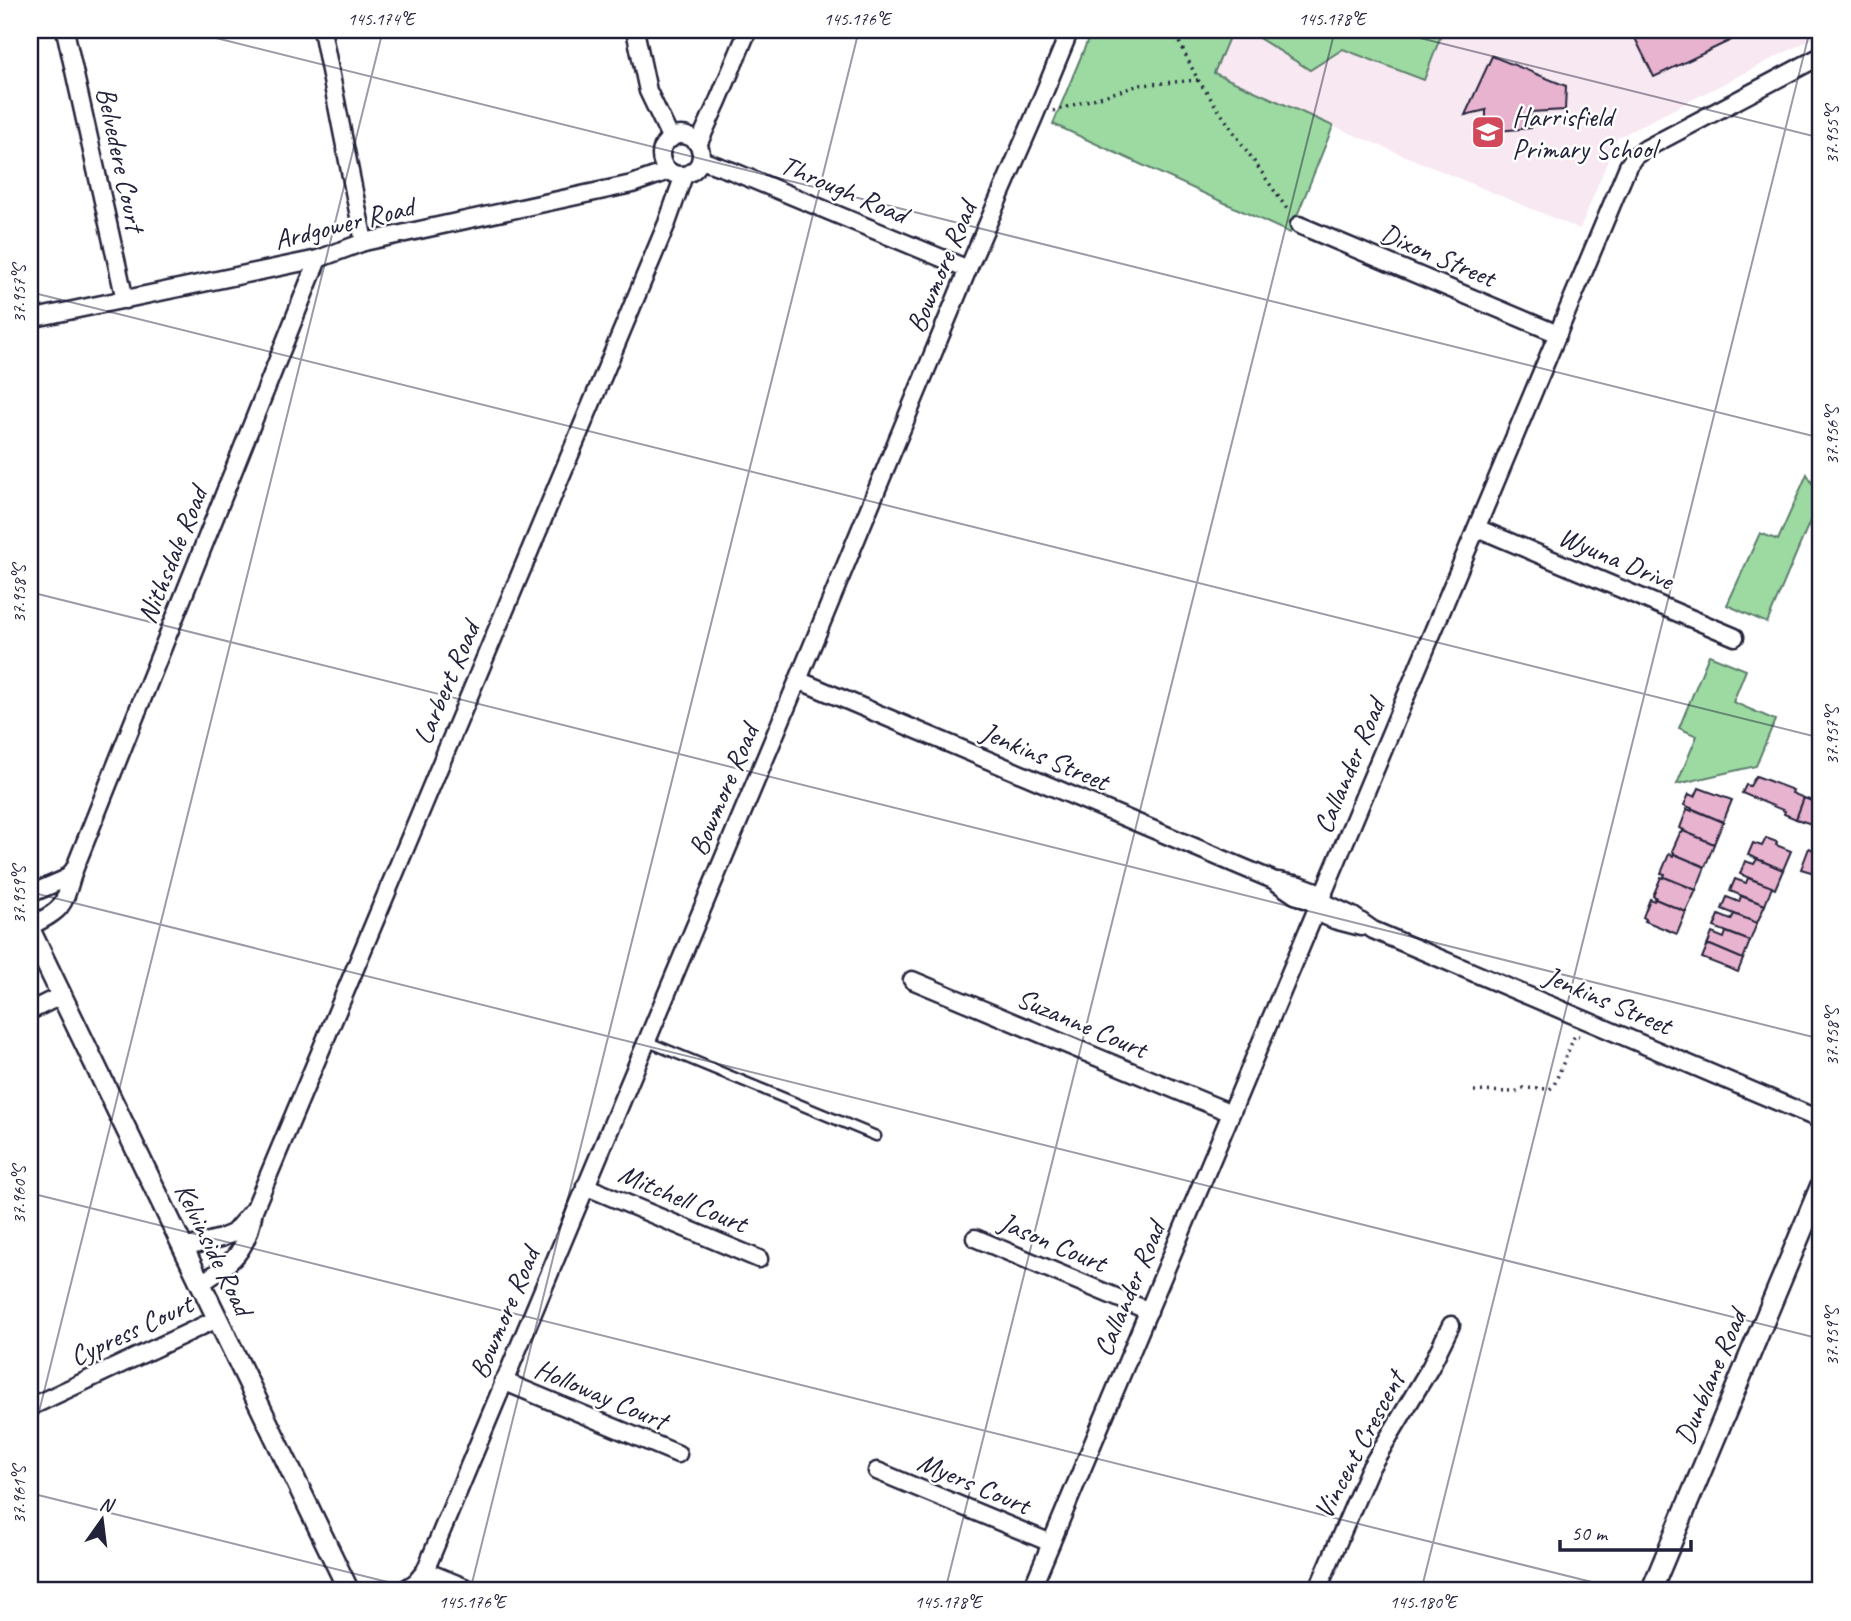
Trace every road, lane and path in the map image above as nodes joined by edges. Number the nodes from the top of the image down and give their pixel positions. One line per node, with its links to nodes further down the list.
1 (65, 30): 17 (street, Belvedere Court)
2 (322, 30): 14 (street)
3 (635, 30): 10 (street)
4 (748, 30): 11 (street)
5 (1070, 30): 9 (street, Bowmore Road)
6 (1173, 30): 8 (path)
7 (1821, 57): 19 (street, Callander Road)
8 (1198, 80): 9 (path); 13 (path)
9 (1034, 117): 16 (street, Bowmore Road)
10 (671, 139): 11 (street); 12 (street)
11 (699, 152): 12 (street); 16 (street, Through Road)
12 (677, 173): 14 (street, Ardgower Road); 38 (street, Larbert Road)
13 (1298, 225): 19 (street, Dixon Street)
14 (364, 242): 15 (street, Ardgower Road)
15 (318, 259): 17 (street, Ardgower Road); 23 (street, Nithsdale Road)
16 (968, 269): 22 (street, Bowmore Road)
17 (125, 300): 18 (street, Ardgower Road)
18 (30, 319)
19 (1558, 334): 20 (street, Callander Road)
20 (1477, 528): 21 (street, Wyuna Drive); 25 (street, Callander Road)
21 (1735, 637)
22 (798, 680): 25 (street, Jenkins Street); 31 (street, Bowmore Road)
23 (75, 870): 24 (street); 26 (street, Nithsdale Road)
24 (30, 894)
25 (1320, 903): 30 (street, Jenkins Street); 33 (street, Callander Road)
26 (30, 928): 28 (street, Kelvinside Road)
27 (912, 980): 33 (street, Suzanne Court)
28 (62, 995): 29 (street); 40 (street, Kelvinside Road)
29 (30, 1011)
30 (1590, 1021): 32 (path); 34 (street, Jenkins Street)
31 (646, 1041): 35 (lane); 37 (street, Bowmore Road)
32 (1474, 1091)
33 (1231, 1113): 43 (street, Callander Road)
34 (1821, 1120)
35 (876, 1136)
36 (1821, 1185): 58 (street, Dunblane Road)
37 (585, 1186): 41 (street, Mitchell Court); 46 (street, Bowmore Road)
38 (254, 1210): 40 (street, Larbert Road); 42 (street, Larbert Road)
39 (975, 1238): 43 (street, Jason Court)
40 (183, 1248): 42 (street, Kelvinside Road)
41 (760, 1259)
42 (200, 1284): 44 (street, Kelvinside Road)
43 (1149, 1311): 50 (street, Callander Road)
44 (217, 1319): 47 (street, Cypress Court); 52 (street, Kelvinside Road)
45 (1451, 1325): 57 (street, Vincent Crescent)
46 (503, 1381): 48 (street, Holloway Court); 51 (street, Bowmore Road)
47 (30, 1407)
48 (678, 1454)
49 (877, 1471): 50 (street, Myers Court)
50 (1051, 1544): 56 (street, Callander Road)
51 (425, 1571): 53 (street, Bowmore Road); 54 (street, Bowmore Road); 55 (street)
52 (349, 1591)
53 (402, 1591)
54 (420, 1591)
55 (474, 1591)
56 (1031, 1591)
57 (1317, 1591)
58 (1651, 1591)

